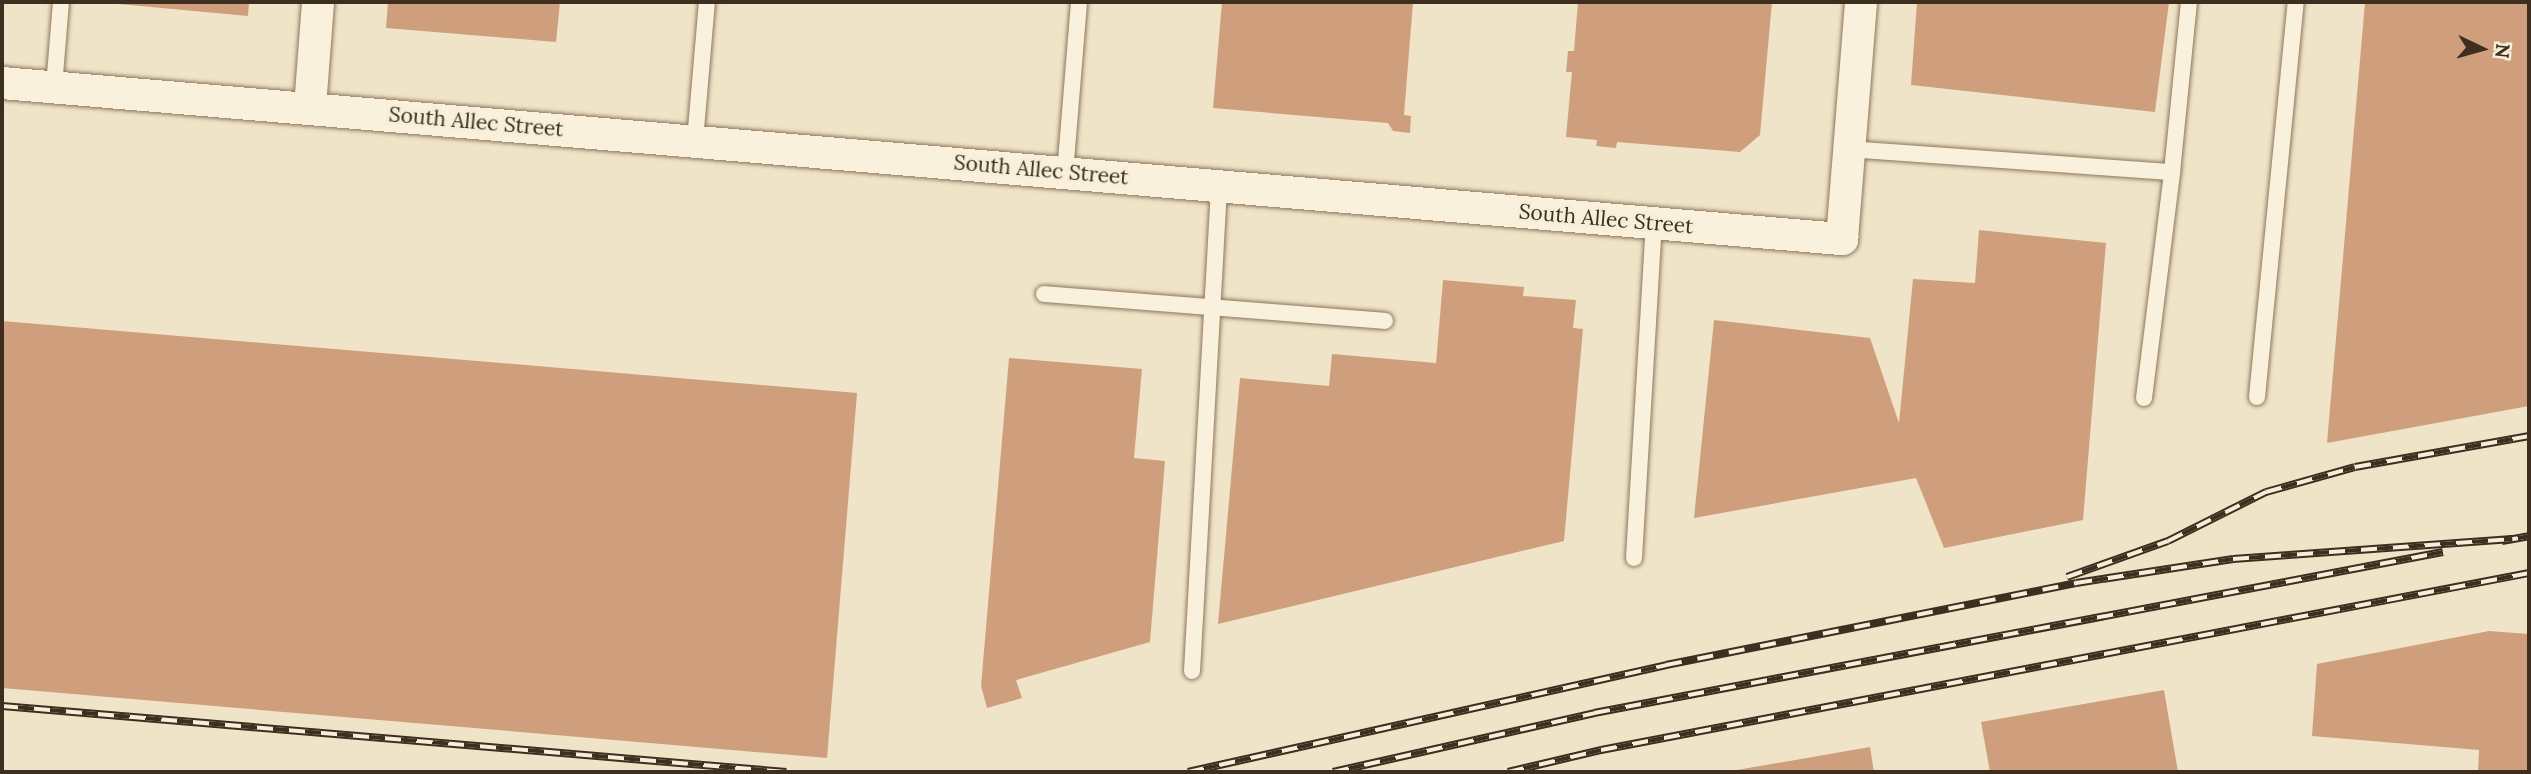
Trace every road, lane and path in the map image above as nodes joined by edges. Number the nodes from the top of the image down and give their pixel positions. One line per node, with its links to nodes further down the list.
1 (61, 2): 9 (lane)
2 (318, 2): 10 (street)
3 (707, 2): 11 (lane)
4 (1079, 2): 14 (lane)
5 (1861, 2): 12 (street, South Allec Street)
6 (2189, 2): 13 (lane)
7 (2297, 2): 20 (lane)
8 (2, 83): 9 (street, South Allec Street)
9 (54, 87): 10 (street, South Allec Street)
10 (310, 107): 11 (street, South Allec Street)
11 (695, 141): 14 (street, South Allec Street)
12 (1849, 149): 13 (lane); 16 (street, South Allec Street)
13 (2172, 172): 21 (lane)
14 (1065, 173): 15 (street, South Allec Street)
15 (1219, 186): 16 (street, South Allec Street); 18 (lane)
16 (1654, 224): 22 (lane)
17 (1044, 295): 18 (lane)
18 (1212, 307): 19 (lane); 23 (lane)
19 (1385, 321)
20 (2257, 397)
21 (2144, 398)
22 (1634, 558)
23 (1192, 671)

